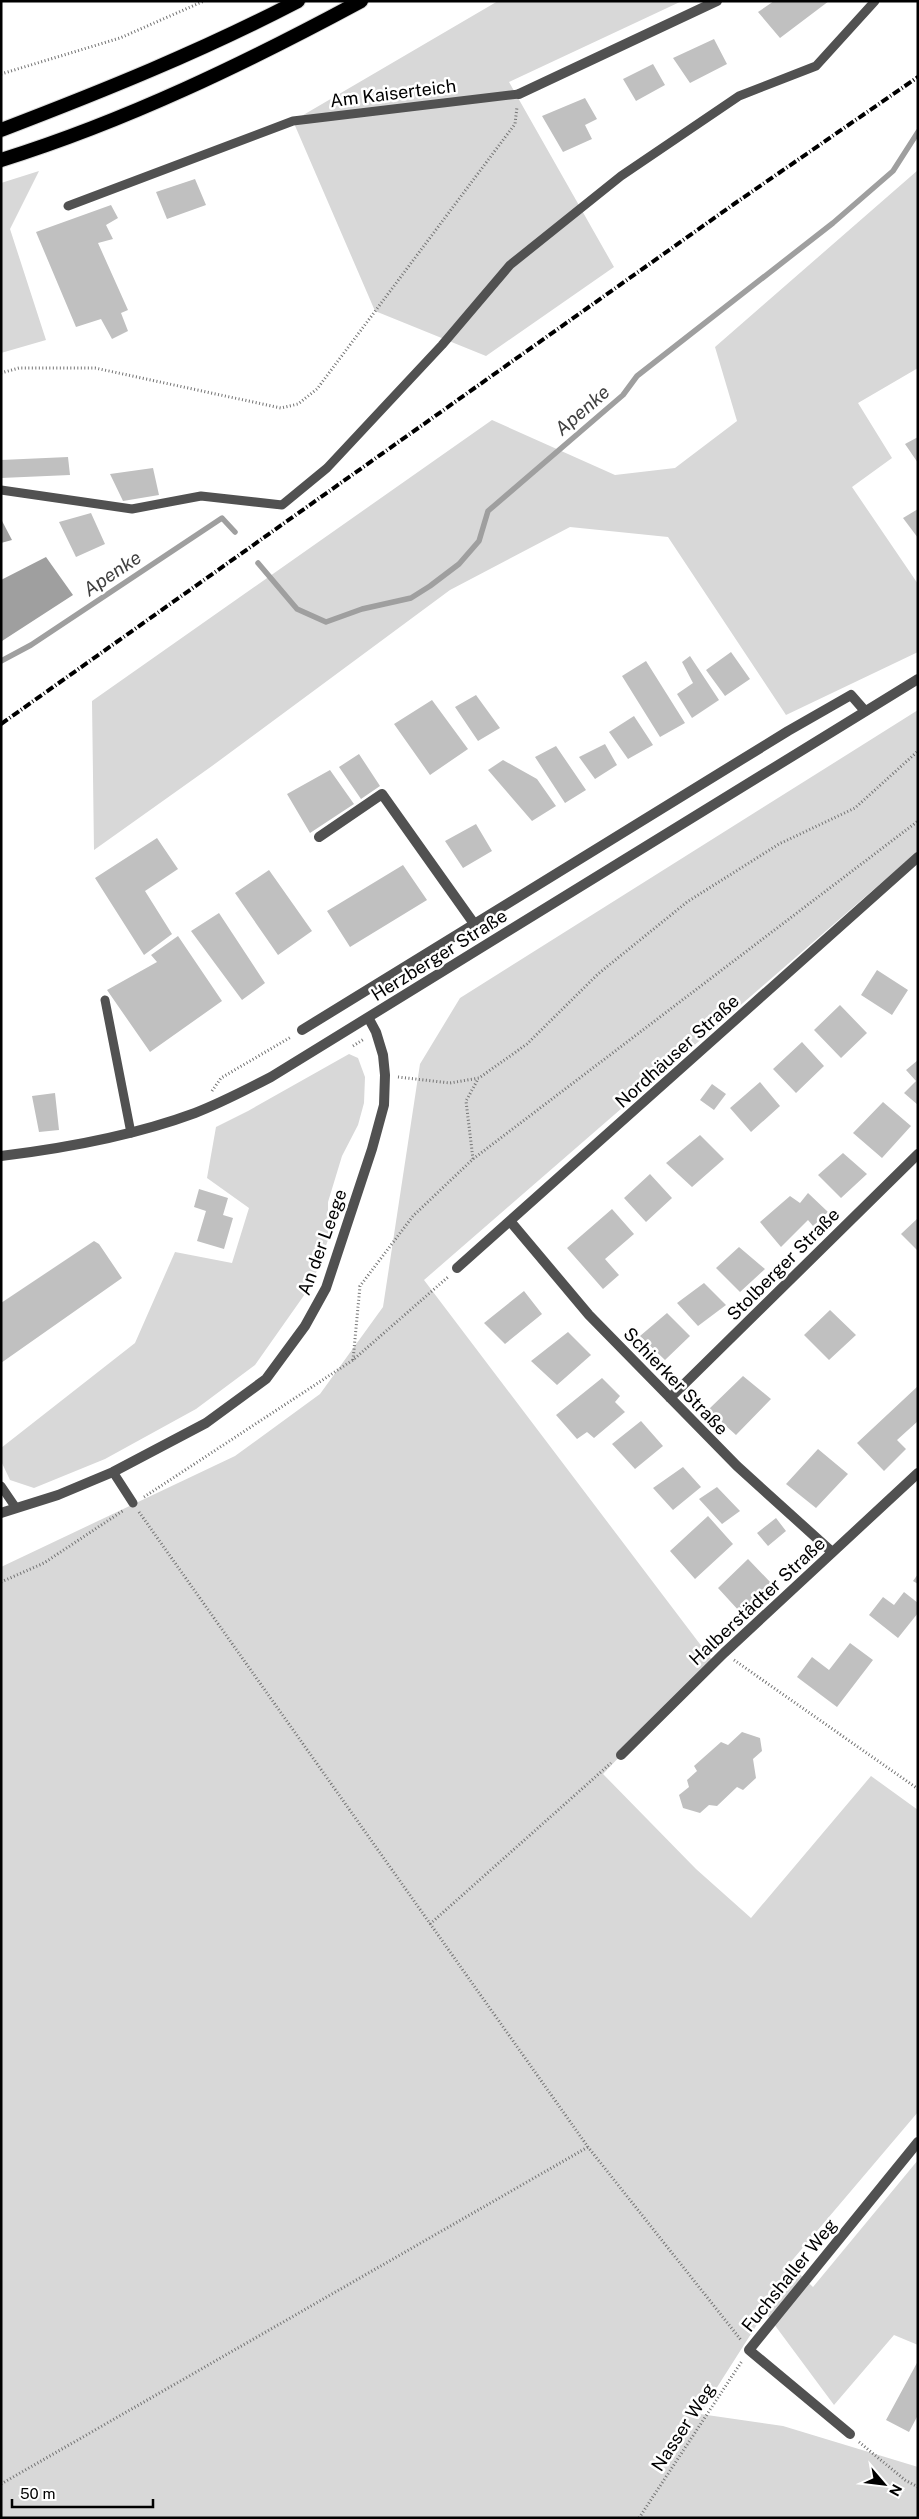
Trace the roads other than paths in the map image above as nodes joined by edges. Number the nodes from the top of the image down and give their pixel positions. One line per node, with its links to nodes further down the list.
1 (298, 1): 6 (highway)
2 (362, 1): 7 (highway)
3 (717, 1): 5 (street, Am Kaiserteich)
4 (875, 1): 9 (lane)
5 (519, 94): 8 (lane, Am Kaiserteich)
6 (1, 130)
7 (1, 160)
8 (68, 206)
9 (1, 490)
10 (918, 679): 11 (street, Herzberger Straße)
11 (865, 711): 14 (street, Herzberger Straße); 16 (street, Herzberger Straße)
12 (319, 837): 14 (street, Herzberger Straße)
13 (918, 858): 21 (street, Nordhäuser Straße)
14 (475, 924): 17 (street, Herzberger Straße)
15 (105, 1000): 18 (lane)
16 (369, 1019): 18 (street, Herzberger Straße); 24 (street, An der Leege)
17 (302, 1030)
18 (131, 1133): 20 (street, Herzberger Straße)
19 (918, 1154): 23 (street, Stolberger Straße)
20 (1, 1156)
21 (510, 1221): 22 (street, Nordhäuser Straße); 23 (street, Schierker Straße)
22 (457, 1268)
23 (670, 1398): 30 (street, Schierker Straße)
24 (113, 1472): 27 (lane); 28 (street, An der Leege)
25 (918, 1473): 30 (street, Halberstädter Straße)
26 (1, 1486): 28 (lane)
27 (133, 1503)
28 (16, 1508): 29 (street, An der Leege)
29 (1, 1513)
30 (832, 1552): 31 (street, Halberstädter Straße)
31 (621, 1755)
32 (918, 2142): 33 (street, Fuchshaller Weg)
33 (850, 2434)

